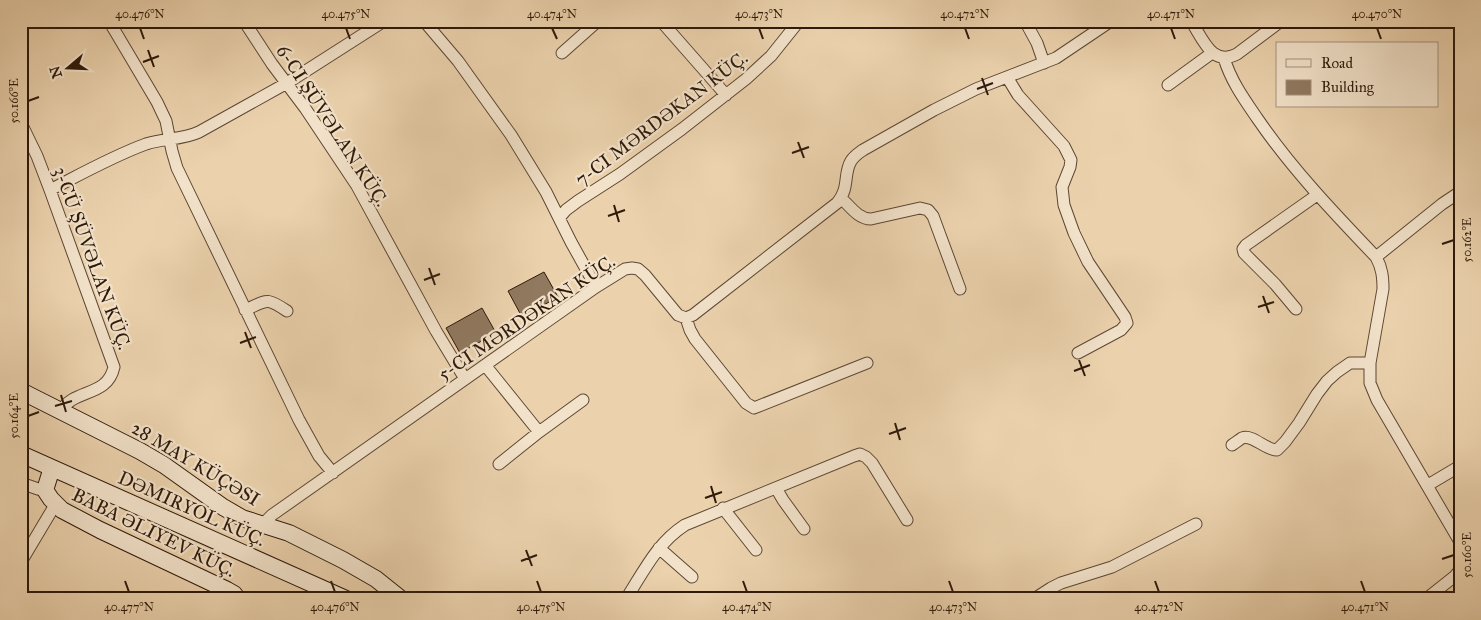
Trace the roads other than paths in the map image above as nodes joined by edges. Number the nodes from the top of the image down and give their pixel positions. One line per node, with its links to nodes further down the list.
1 (109, 21): 21 (street)
2 (244, 21): 17 (street)
3 (384, 21): 17 (street)
4 (424, 21): 26 (street)
5 (598, 21): 12 (street)
6 (661, 21): 19 (street)
7 (799, 21): 19 (street, 7-CI MƏRDƏKAN KÜÇ.)
8 (1025, 21): 15 (street)
9 (1111, 21): 15 (street)
10 (1192, 21): 13 (street)
11 (1281, 21): 14 (street)
12 (562, 52)
13 (1212, 53): 14 (street); 18 (street)
14 (1224, 58): 24 (street)
15 (1044, 63): 16 (street)
16 (1007, 77): 25 (street); 34 (street)
17 (287, 83): 21 (street); 38 (street)
18 (1168, 85)
19 (726, 95): 26 (street, 7-CI MƏRDƏKAN KÜÇ.)
20 (21, 123): 22 (street, 3-CÜ ŞÜVƏLAN KÜÇ.)
21 (170, 139): 22 (street); 31 (street)
22 (50, 190): 41 (street, 3-CÜ ŞÜVƏLAN KÜÇ.)
23 (1460, 192): 27 (street)
24 (1317, 195): 27 (street); 30 (street)
25 (841, 198): 29 (street); 33 (street)
26 (560, 217): 28 (street)
27 (1376, 257): 36 (street)
28 (596, 287): 33 (street, 5-CI MƏRDƏKAN KÜÇ.); 37 (street, 5-CI MƏRDƏKAN KÜÇ.)
29 (960, 289)
30 (1296, 309)
31 (246, 310): 32 (street); 48 (street)
32 (288, 311)
33 (686, 318): 35 (street)
34 (1078, 353)
35 (867, 363)
36 (1370, 363): 43 (street); 51 (street)
37 (486, 365): 38 (street, 5-CI MƏRDƏKAN KÜÇ.); 42 (street)
38 (465, 379): 48 (street, 5-CI MƏRDƏKAN KÜÇ.)
39 (21, 391): 41 (main road, 28 MAY KÜÇƏSI)
40 (583, 400): 42 (street)
41 (61, 411): 58 (main road, 28 MAY KÜÇƏSI)
42 (540, 432): 46 (street)
43 (1232, 445)
44 (21, 454): 68 (main road, DƏMIRYOL KÜÇ.)
45 (21, 461): 49 (main road)
46 (499, 464)
47 (1460, 466): 51 (street)
48 (333, 473): 58 (street, 5-CI MƏRDƏKAN KÜÇ.)
49 (50, 474): 53 (main road, BABA ƏLIYEV KÜÇ.); 67 (main road)
50 (21, 483): 53 (street)
51 (1428, 485): 60 (street)
52 (776, 488): 55 (street); 56 (street); 59 (street)
53 (45, 490): 54 (main road, BABA ƏLIYEV KÜÇ.)
54 (55, 505): 63 (street); 66 (main road, BABA ƏLIYEV KÜÇ.)
55 (723, 508): 61 (street); 62 (street)
56 (907, 520)
57 (1196, 524): 71 (street)
58 (264, 525): 69 (main road, 28 MAY KÜÇƏSI)
59 (804, 529)
60 (1460, 542)
61 (659, 548): 65 (street); 70 (street)
62 (756, 550)
63 (21, 562)
64 (1460, 570): 72 (street)
65 (692, 577)
66 (238, 599)
67 (330, 599)
68 (346, 599)
69 (401, 599)
70 (626, 599)
71 (1034, 599)
72 (1426, 599)

